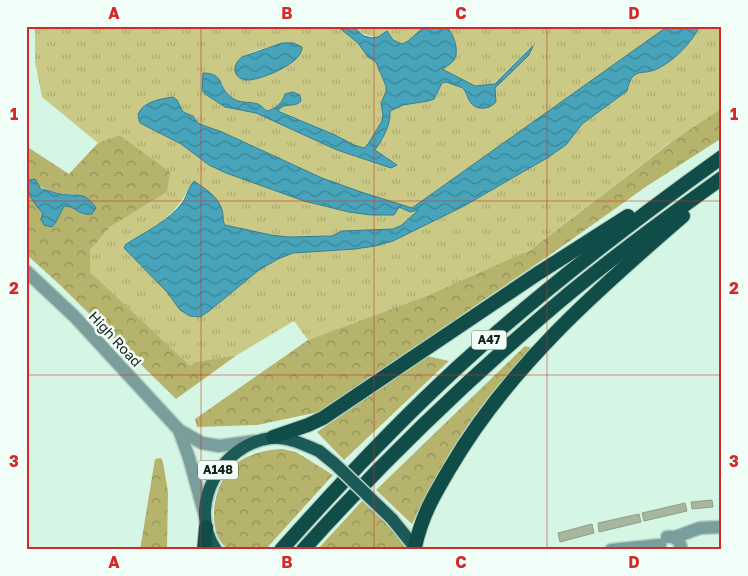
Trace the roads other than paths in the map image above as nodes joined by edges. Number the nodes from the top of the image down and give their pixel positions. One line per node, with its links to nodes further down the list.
1 (722, 156): 6 (highway, A47); 15 (highway, A47)
2 (722, 178): 16 (highway, A47)
3 (722, 182): 12 (highway)
4 (26, 271): 5 (street, High Road)
5 (175, 426): 7 (street, High Road); 8 (street, High Road)
6 (273, 437): 7 (main road, A148); 12 (main road, A148, bridge)
7 (258, 440): 8 (main road, A148)
8 (206, 522): 13 (highway); 14 (main road)
9 (722, 527): 10 (street)
10 (675, 538): 11 (street); 18 (street)
11 (660, 547): 17 (street)
12 (416, 548)
13 (204, 550)
14 (216, 550)
15 (281, 550)
16 (303, 550)
17 (611, 550)
18 (681, 550)

